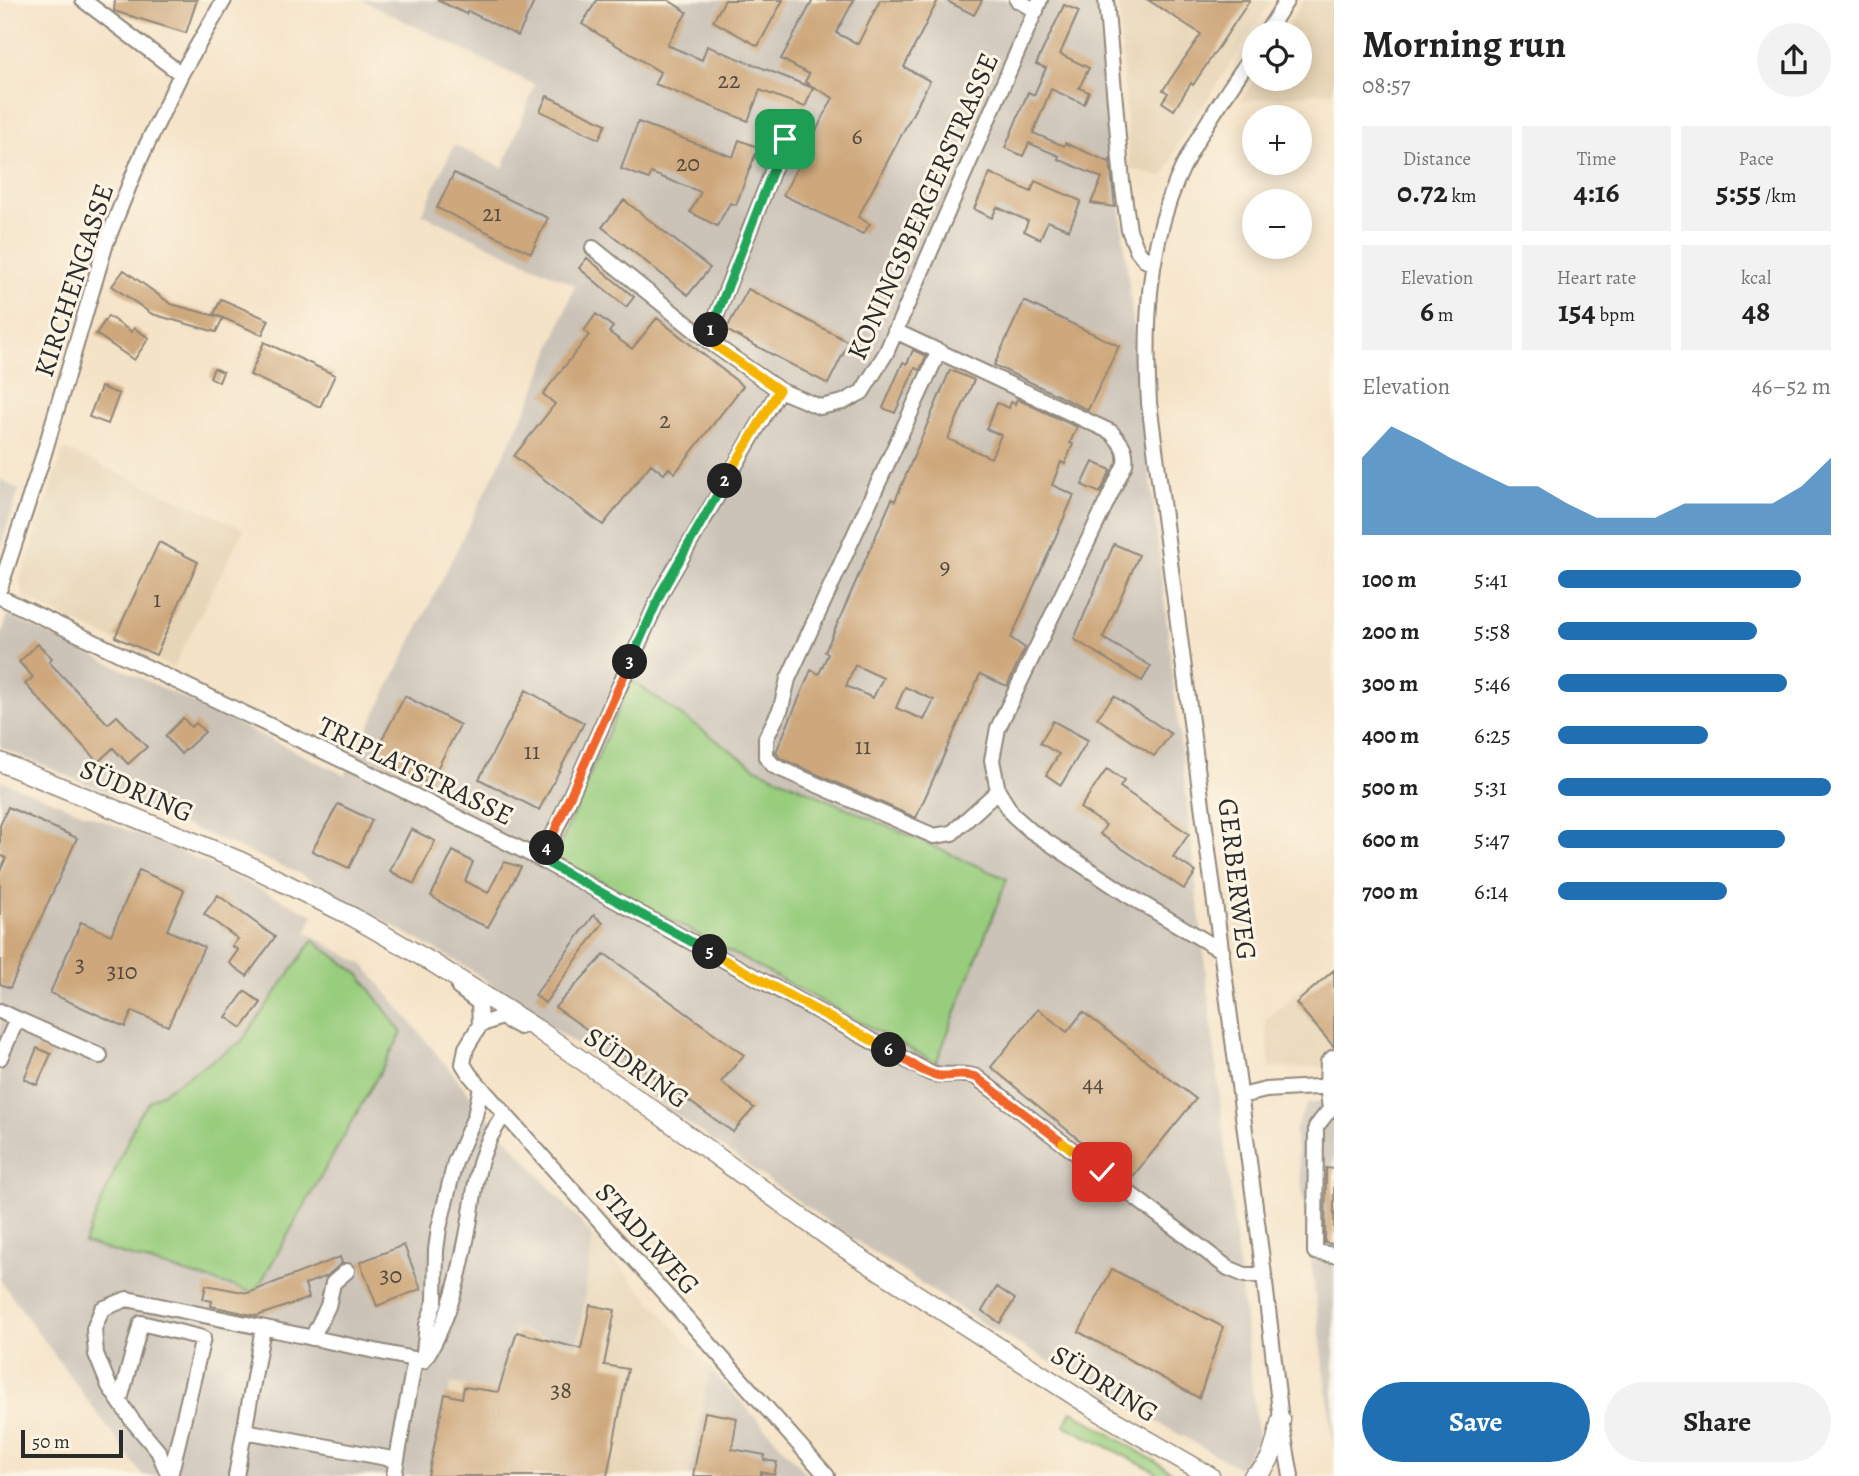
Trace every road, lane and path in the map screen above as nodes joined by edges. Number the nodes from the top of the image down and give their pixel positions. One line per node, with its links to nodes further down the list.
1 (83, 0): 9 (street)
2 (224, 0): 9 (street, KIRCHENGASSE)
3 (1017, 0): 6 (street, KONINGSBERGERSTRASSE)
4 (1106, 0): 12 (street)
5 (1287, 0): 7 (street)
6 (1038, 5): 13 (street, KONINGSBERGERSTRASSE)
7 (1274, 21)
8 (1242, 71): 12 (street, GERBERWEG)
9 (181, 74): 17 (street, KIRCHENGASSE)
10 (785, 139): 14 (street)
11 (593, 248): 14 (street, KONINGSBERGERSTRASSE)
12 (1153, 264): 22 (street, GERBERWEG)
13 (895, 331): 15 (street); 16 (street, KONINGSBERGERSTRASSE)
14 (707, 340): 16 (street, KONINGSBERGERSTRASSE)
15 (939, 351): 20 (street); 20 (street)
16 (779, 390): 21 (street)
17 (0, 588)
18 (0, 597): 21 (street, TRIPLATSTRASSE)
19 (0, 762): 23 (main road, SÜDRING)
20 (998, 791): 22 (street)
21 (542, 860): 37 (street, TRIPLATSTRASSE)
22 (1222, 951): 33 (street, GERBERWEG)
23 (433, 963): 26 (street); 27 (main road, SÜDRING)
24 (0, 1011): 25 (street)
25 (17, 1018): 28 (street); 30 (street)
26 (480, 1025): 27 (street); 32 (street, STADLWEG)
27 (537, 1029): 45 (main road, SÜDRING)
28 (100, 1056)
29 (1334, 1057): 31 (street)
30 (0, 1058)
31 (1330, 1085): 33 (street); 35 (street)
32 (481, 1087): 34 (street, STADLWEG); 40 (street)
33 (1241, 1096): 37 (street, GERBERWEG)
34 (505, 1114): 40 (street); 49 (street, STADLWEG)
35 (1334, 1255)
36 (347, 1271): 39 (street)
37 (1264, 1275): 42 (street, GERBERWEG)
38 (263, 1328): 39 (street); 41 (street); 43 (street)
39 (312, 1338): 40 (street)
40 (419, 1360): 44 (street)
41 (120, 1400): 46 (street); 46 (street)
42 (1281, 1420): 51 (main road); 52 (street, GERBERWEG)
43 (245, 1431): 44 (street); 47 (street)
44 (397, 1460): 48 (street)
45 (1205, 1474): 50 (main road, SÜDRING)
46 (170, 1476)
47 (236, 1476)
48 (394, 1476)
49 (827, 1476)
50 (1219, 1476)
51 (1253, 1476)
52 (1290, 1476)

